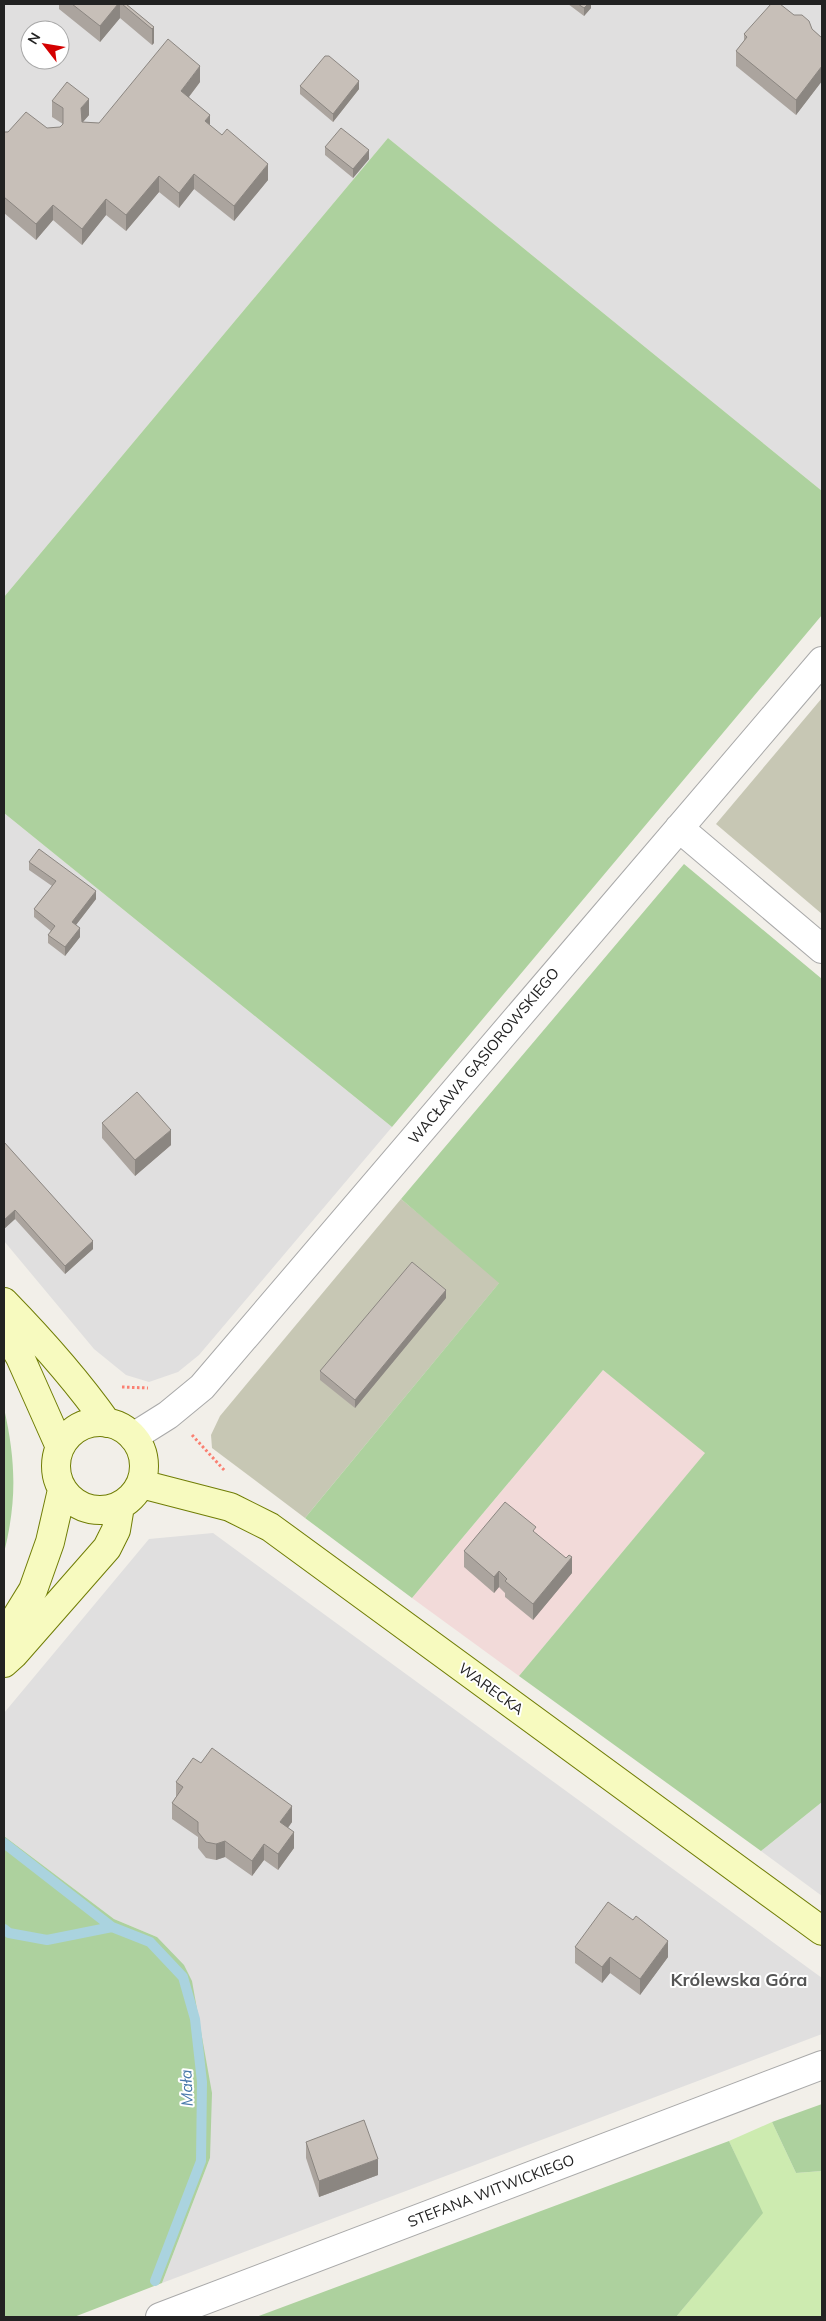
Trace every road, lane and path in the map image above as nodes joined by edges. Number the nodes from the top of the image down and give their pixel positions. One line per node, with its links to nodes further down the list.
1 (822, 661): 2 (street, WACŁAWA GĄSIOROWSKIEGO)
2 (679, 828): 3 (street); 10 (street, WACŁAWA GĄSIOROWSKIEGO)
3 (822, 949)
4 (4, 1302): 8 (street)
5 (4, 1329): 11 (street)
6 (114, 1385): 7 (path)
7 (151, 1388)
8 (107, 1422): 10 (street); 11 (street)
9 (189, 1432): 15 (path)
10 (133, 1437): 12 (street)
11 (60, 1447): 13 (street)
12 (141, 1484): 14 (street); 15 (street, WARECKA)
13 (62, 1490): 14 (street); 16 (street)
14 (120, 1506): 17 (street)
15 (230, 1507): 18 (street, WARECKA)
16 (4, 1637)
17 (4, 1663)
18 (822, 1931)
19 (822, 2065): 20 (street, STEFANA WITWICKIEGO)
20 (160, 2317)

